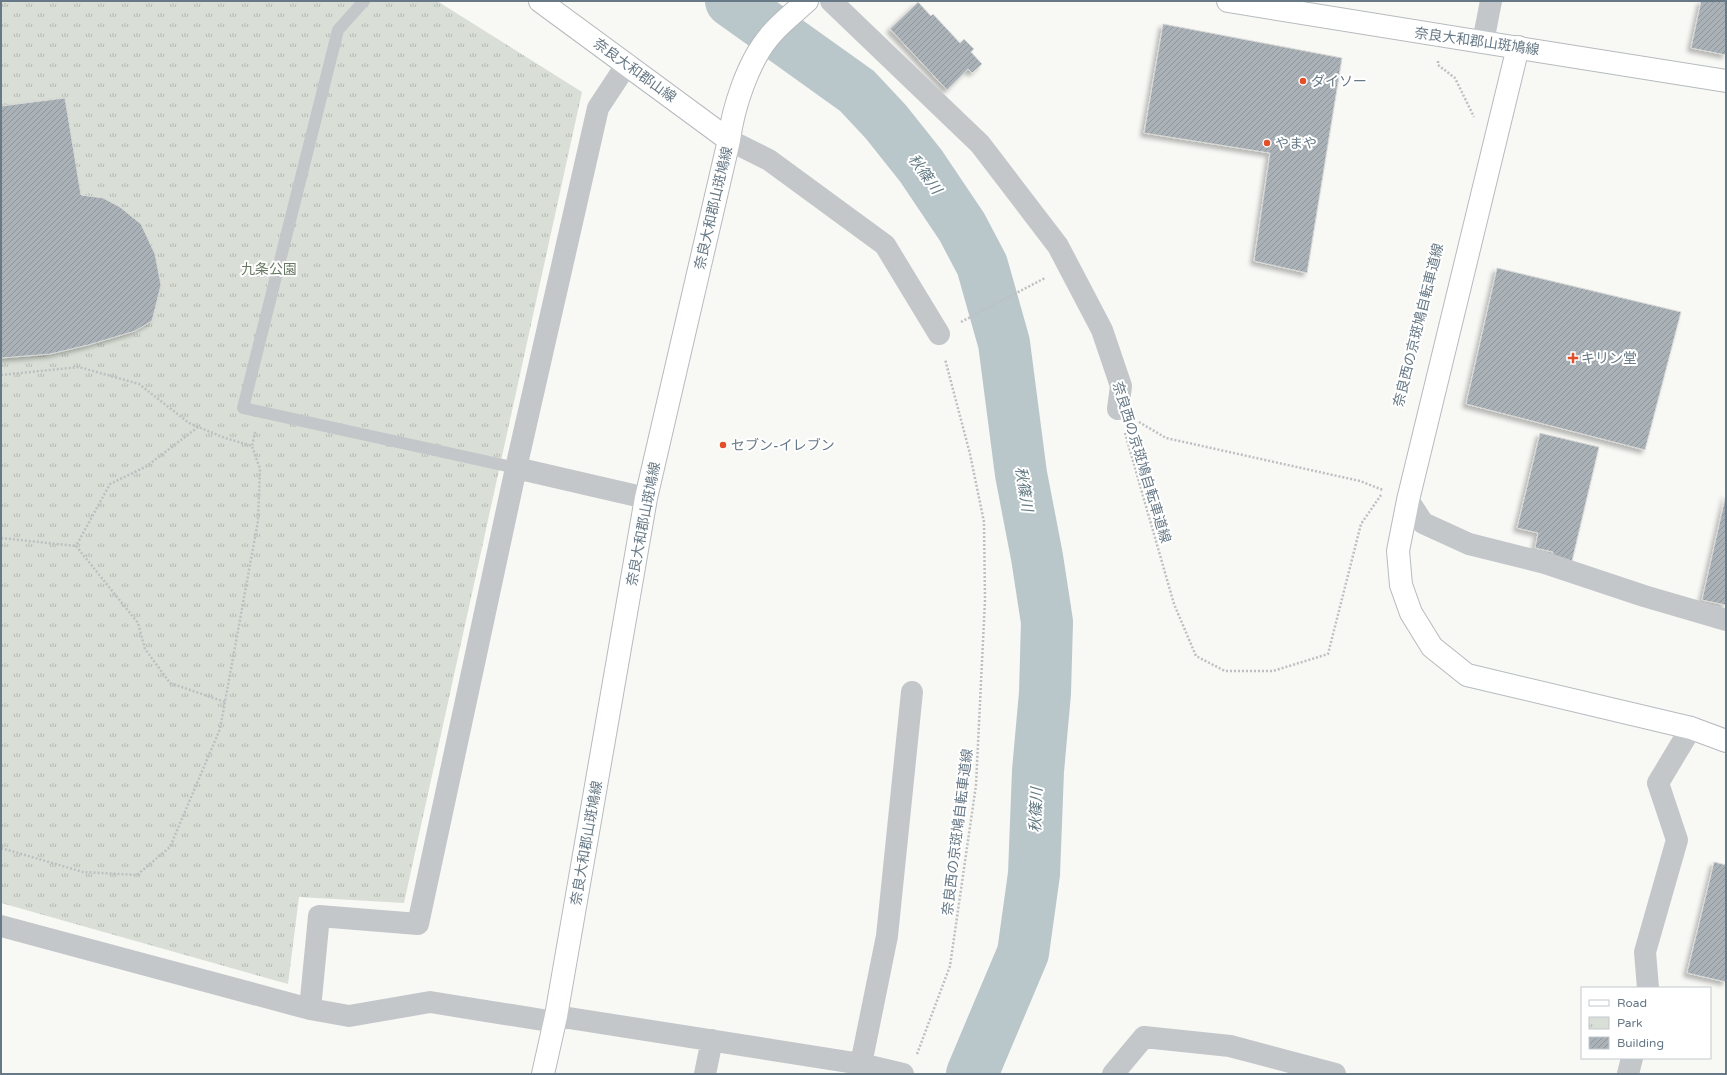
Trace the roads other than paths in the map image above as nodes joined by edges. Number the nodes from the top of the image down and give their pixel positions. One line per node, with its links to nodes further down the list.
1 (364, 1): 14 (lane)
2 (540, 1): 9 (main road, 奈良大和郡山線)
3 (831, 1): 13 (street)
4 (1228, 1): 7 (main road, 奈良大和郡山斑鳩線)
5 (1491, 1): 7 (street)
6 (806, 2): 11 (main road, 奈良大和郡山斑鳩線)
7 (1483, 42): 8 (main road, 奈良大和郡山斑鳩線)
8 (1518, 47): 10 (main road, 奈良大和郡山斑鳩線); 16 (main road)
9 (627, 64): 11 (main road, 奈良大和郡山線); 14 (street)
10 (1726, 81)
11 (730, 130): 12 (street); 15 (main road, 奈良大和郡山斑鳩線)
12 (939, 334)
13 (1118, 409)
14 (516, 468): 15 (street); 23 (street)
15 (646, 498): 24 (main road, 奈良大和郡山斑鳩線)
16 (1408, 500): 17 (street); 19 (main road)
17 (1726, 620)
18 (912, 692): 27 (street)
19 (1691, 728): 20 (main road); 22 (street)
20 (1726, 741)
21 (1, 926): 23 (street)
22 (1648, 987)
23 (310, 1009): 24 (street)
24 (555, 1019): 25 (street); 29 (main road, 奈良大和郡山斑鳩線)
25 (712, 1040): 27 (street); 30 (street)
26 (1632, 1059): 33 (street)
27 (860, 1064): 28 (street)
28 (909, 1067)
29 (543, 1074)
30 (705, 1074)
31 (1113, 1074): 32 (street)
32 (1335, 1074)
33 (1628, 1074)

